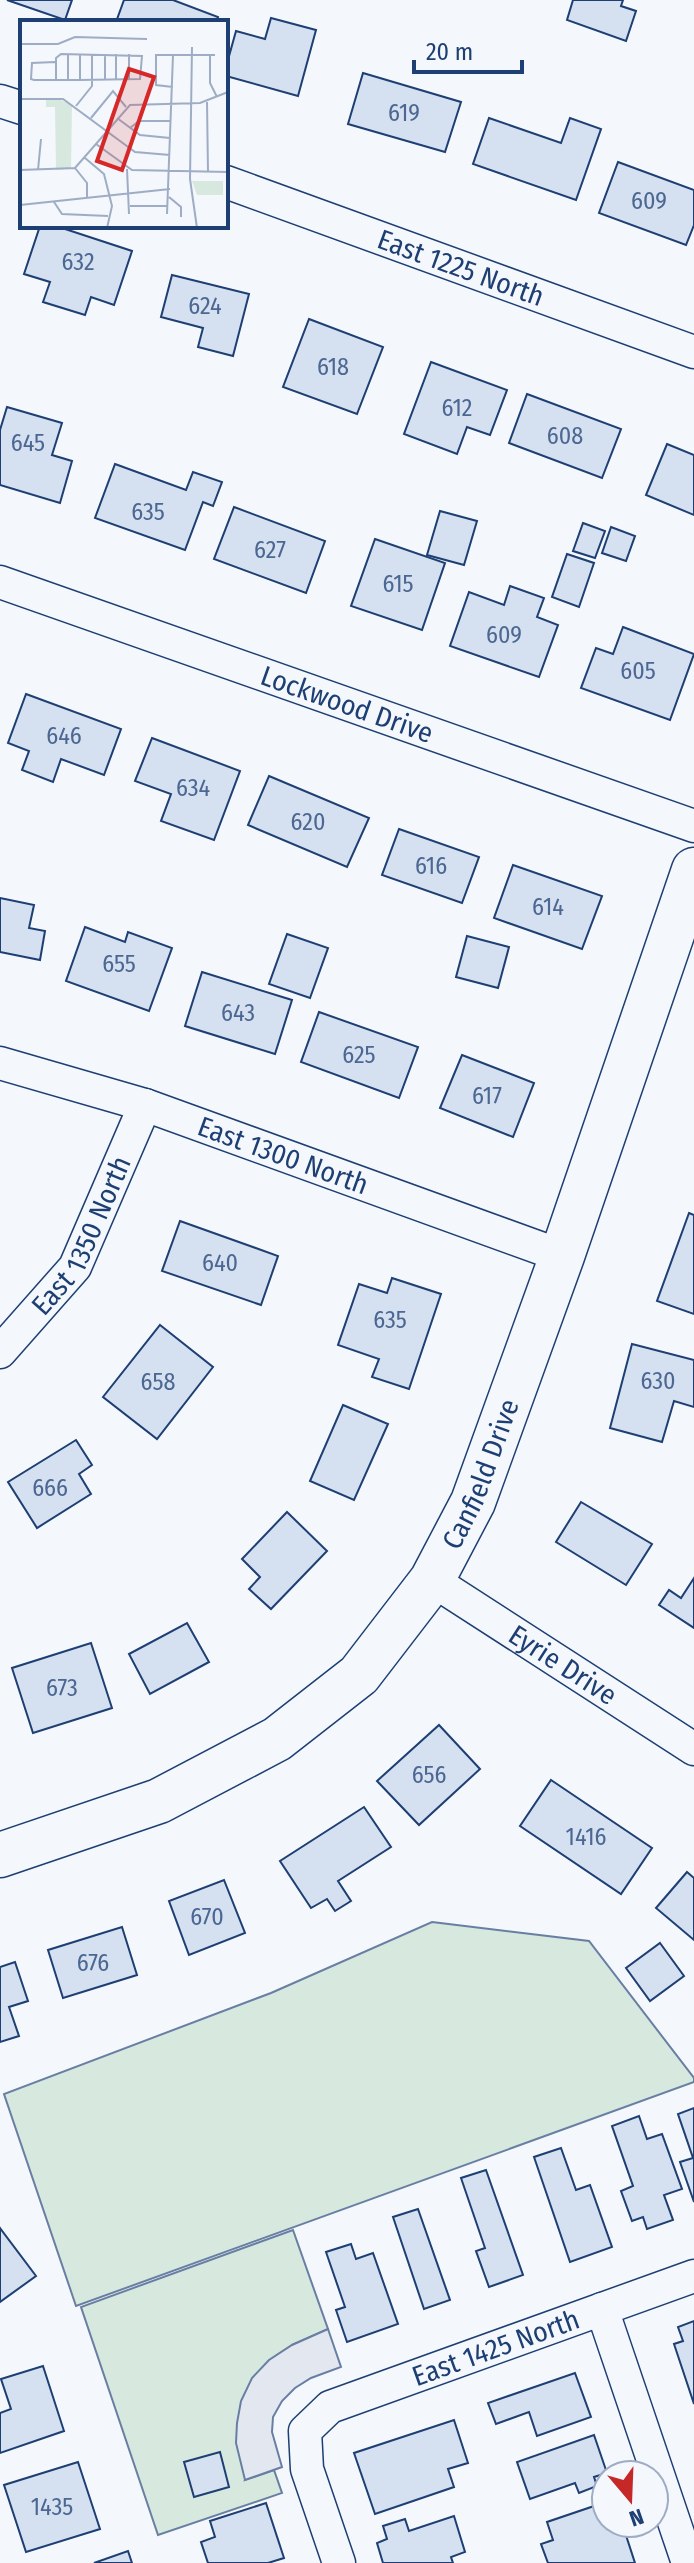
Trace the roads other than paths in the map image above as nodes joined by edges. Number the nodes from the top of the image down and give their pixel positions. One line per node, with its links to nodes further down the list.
1 (0, 101): 2 (street)
2 (20, 107)
3 (228, 183): 4 (street, East 1225 North)
4 (694, 352)
5 (0, 582): 6 (street, Lockwood Drive)
6 (694, 826)
7 (694, 870): 10 (street, Canfield Drive)
8 (0, 1063): 9 (street, East 1300 North)
9 (145, 1105): 10 (street, East 1300 North); 11 (street, East 1350 North)
10 (562, 1256): 12 (street, Canfield Drive)
11 (0, 1352)
12 (432, 1580): 13 (street, Eyrie Drive); 14 (street, Canfield Drive)
13 (694, 1749)
14 (0, 1855)
15 (694, 2276): 16 (street, East 1425 North)
16 (602, 2309): 17 (street, East 1425 North); 18 (street)
17 (339, 2563)
18 (688, 2563)

